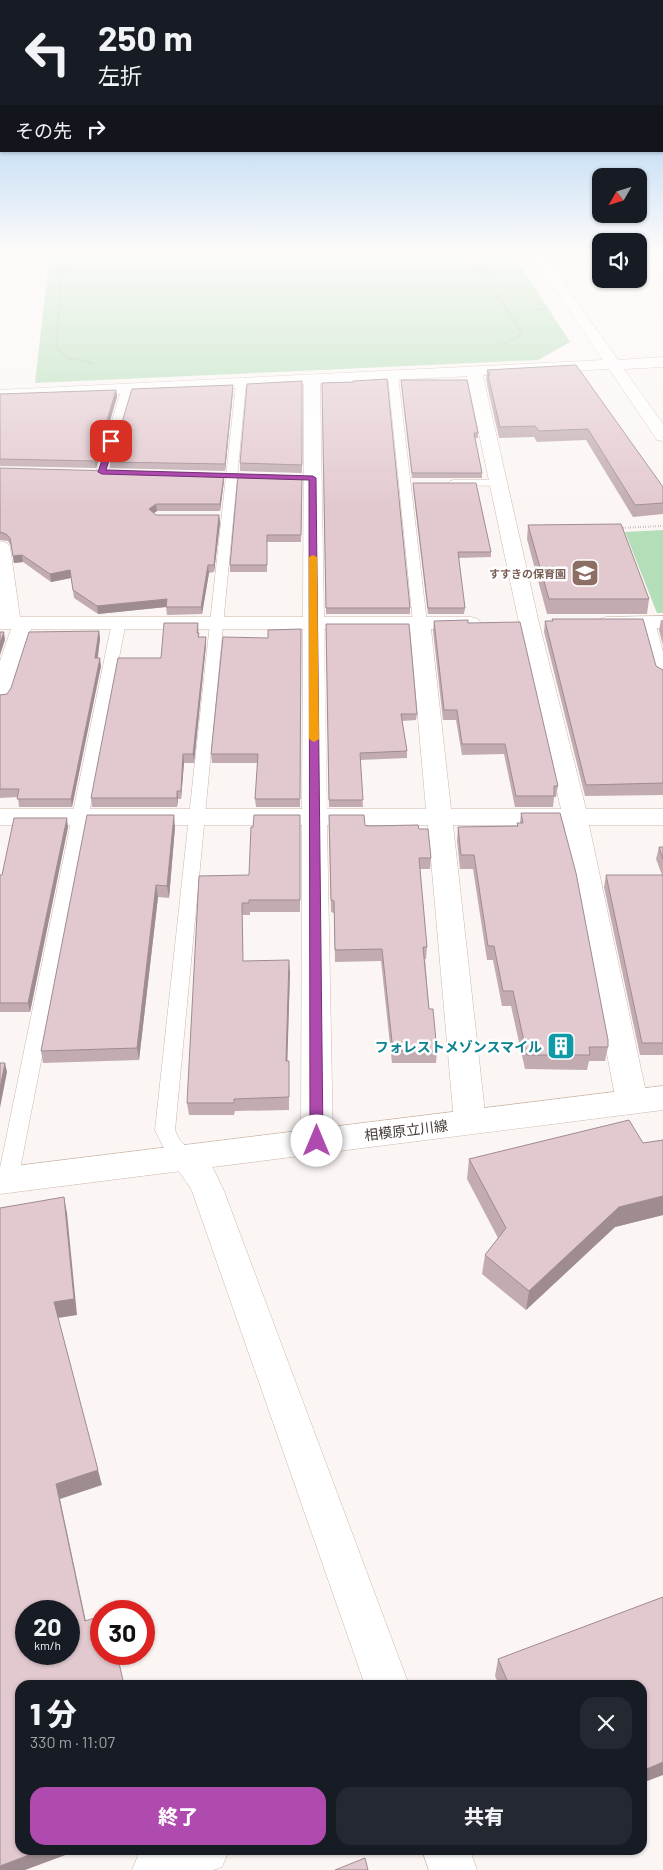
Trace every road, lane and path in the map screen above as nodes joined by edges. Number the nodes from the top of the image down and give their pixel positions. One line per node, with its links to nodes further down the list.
1 (57, 339): 7 (path)
2 (513, 339): 4 (path)
3 (596, 339): 6 (street)
4 (494, 346)
5 (663, 362): 6 (street)
6 (613, 364): 8 (street); 14 (street)
7 (102, 365)
8 (474, 372): 9 (street); 17 (street)
9 (393, 376): 10 (street); 26 (lane)
10 (312, 380): 11 (street); 25 (street)
11 (241, 384): 12 (street); 22 (lane)
12 (127, 388): 13 (street); 15 (lane)
13 (0, 395)
14 (663, 436)
15 (102, 472)
16 (442, 483): 17 (lane)
17 (499, 483): 27 (street)
18 (663, 526): 19 (path)
19 (615, 528)
20 (0, 547): 24 (street)
21 (119, 622): 22 (street); 24 (street); 33 (lane)
22 (219, 622): 25 (street); 34 (lane)
23 (656, 622): 28 (street); 29 (lane)
24 (11, 623): 30 (street)
25 (313, 623): 26 (street); 35 (street)
26 (420, 623): 27 (street); 36 (street)
27 (519, 623): 37 (street)
28 (589, 623)
29 (663, 676)
30 (0, 695)
31 (663, 816): 37 (street)
32 (0, 817): 33 (street)
33 (80, 817): 34 (street); 43 (lane)
34 (197, 817): 35 (street); 42 (lane)
35 (315, 817): 36 (street); 41 (street)
36 (440, 817): 37 (street); 40 (street)
37 (574, 817): 39 (street)
38 (663, 1098): 39 (street, 相模原立川線)
39 (632, 1102): 40 (street, 相模原立川線)
40 (470, 1122): 41 (street, 相模原立川線)
41 (317, 1141): 42 (street, 相模原立川線)
42 (186, 1158): 43 (street, 相模原立川線); 44 (street)
43 (4, 1180)
44 (385, 1680)
45 (193, 1855): 47 (street)
46 (448, 1855): 48 (street)
47 (156, 1870)
48 (453, 1870)

